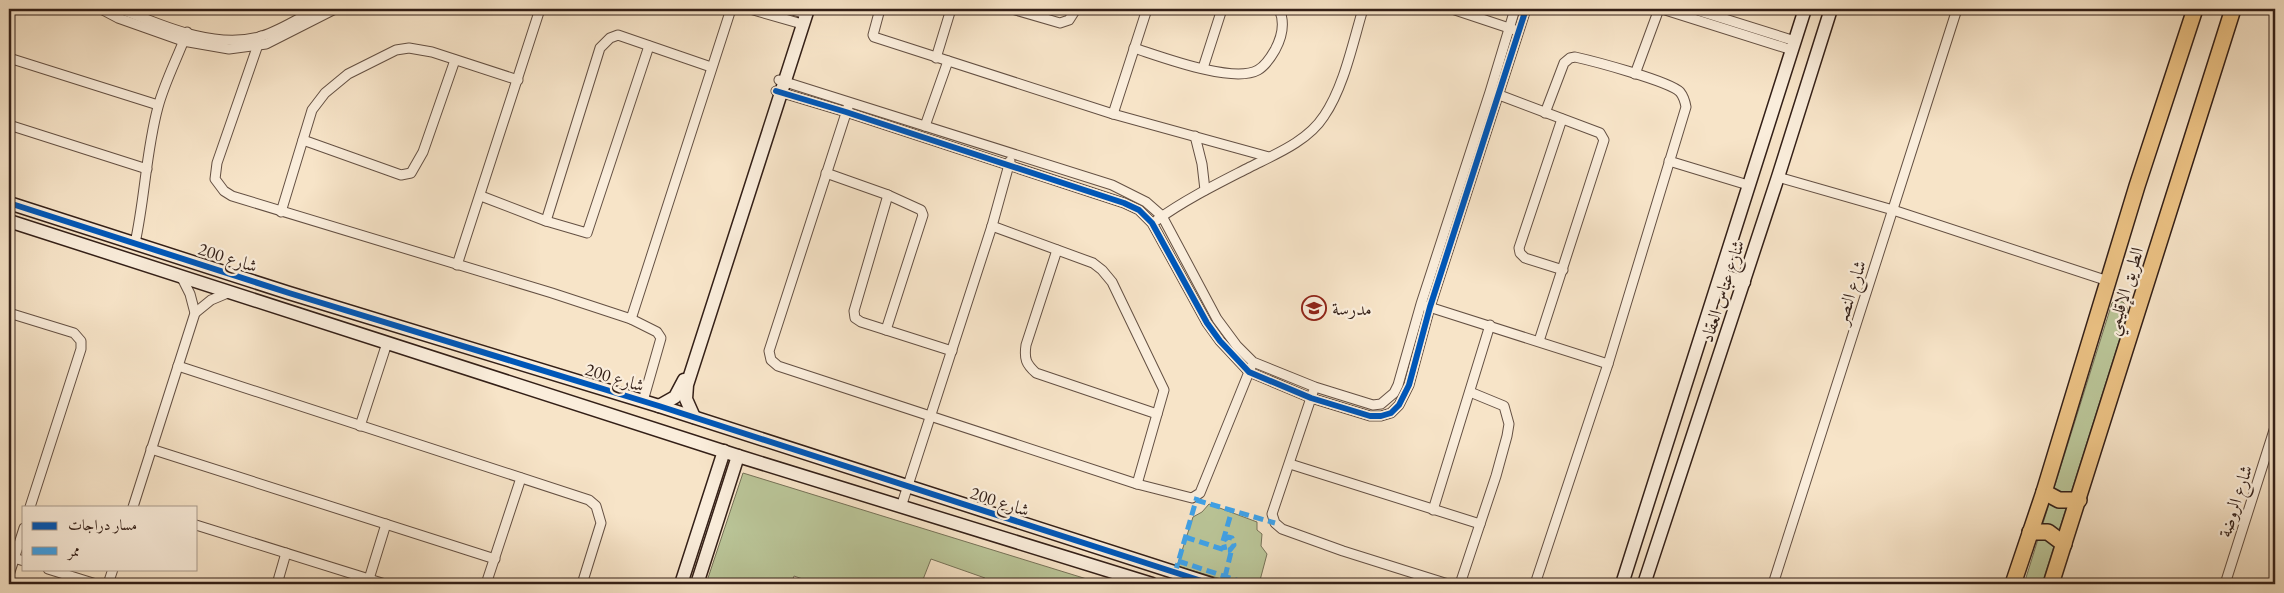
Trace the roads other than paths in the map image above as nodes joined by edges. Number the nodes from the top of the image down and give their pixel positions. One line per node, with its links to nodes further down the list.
1 (11, 9): 29 (street)
2 (101, 9): 33 (street)
3 (122, 9): 31 (street)
4 (317, 9): 32 (street)
5 (334, 9): 35 (street)
6 (540, 9): 45 (street)
7 (731, 9): 42 (street)
8 (750, 9): 28 (street)
9 (788, 9): 28 (street)
10 (880, 9): 39 (street)
11 (952, 9): 39 (street)
12 (1076, 9): 27 (street)
13 (1147, 9): 37 (street)
14 (1222, 9): 43 (street)
15 (1280, 9): 43 (street)
16 (1363, 9): 60 (street)
17 (1452, 9): 30 (street)
18 (1515, 9): 30 (street)
19 (1526, 9): 30 (street)
20 (1661, 9): 34 (street); 44 (street)
21 (1693, 9): 34 (street)
22 (1805, 9): 34 (street, شارع عباس العقاد)
23 (1831, 9): 65 (street, شارع عباس العقاد)
24 (1957, 9): 71 (street, شارع النصر)
25 (2195, 9): 86 (highway, الطريق الإقليمي)
26 (2233, 9): 127 (highway, الطريق الإقليمي)
27 (1018, 10)
28 (803, 15): 46 (street)
29 (9, 16)
30 (1515, 30): 47 (street); 48 (street)
31 (187, 32): 32 (street); 33 (street)
32 (261, 36): 35 (street)
33 (184, 41): 35 (street); 50 (street)
34 (1793, 45): 66 (street, شارع عباس العقاد)
35 (259, 46): 72 (street)
36 (650, 46): 42 (street); 76 (street); 76 (street)
37 (1134, 48): 43 (street); 53 (street)
38 (9, 58): 50 (street)
39 (936, 58): 41 (street)
40 (455, 60): 45 (street); 58 (street); 58 (street)
41 (948, 61): 53 (street); 56 (street)
42 (712, 67): 95 (street)
43 (1202, 68)
44 (1636, 74): 52 (street); 61 (street)
45 (518, 80): 69 (street)
46 (780, 86): 49 (street); 51 (street); 111 (street); 114 (street)
47 (1490, 92): 48 (street); 90 (street)
48 (1500, 95): 52 (street); 91 (street)
49 (849, 102): 51 (street); 56 (street)
50 (158, 105): 63 (street)
51 (846, 112): 62 (street); 64 (street)
52 (1545, 113): 54 (street)
53 (1113, 114): 57 (street)
54 (1562, 119): 83 (street); 83 (street)
55 (9, 125): 63 (street)
56 (925, 126): 59 (street)
57 (1195, 136): 60 (street); 67 (street)
58 (303, 140): 72 (street)
59 (1013, 154): 62 (street); 74 (street)
60 (1269, 157): 67 (street)
61 (1669, 161): 66 (street); 102 (street)
62 (1009, 165): 77 (street); 78 (street)
63 (147, 169): 80 (street)
64 (826, 173): 68 (street); 113 (street)
65 (1778, 177): 71 (street); 87 (street, شارع عباس العقاد)
66 (1748, 185): 84 (street, شارع عباس العقاد)
67 (1205, 190): 74 (street)
68 (888, 195): 97 (street); 97 (street)
69 (481, 196): 76 (street); 82 (street)
70 (9, 203): 73 (street, شارع 200)
71 (1893, 210): 86 (street); 162 (street, شارع النصر)
72 (281, 212): 82 (street)
73 (45, 214): 79 (street); 80 (street, شارع 200)
74 (1162, 216): 77 (street); 101 (street)
75 (9, 221): 79 (street, شارع 200)
76 (546, 221)
77 (1152, 223): 104 (street)
78 (992, 226): 81 (street); 100 (street)
79 (40, 231): 85 (street, شارع 200)
80 (135, 242): 89 (street, شارع 200)
81 (1057, 250): 112 (street); 112 (street)
82 (457, 265): 95 (street)
83 (1563, 270): 98 (street)
84 (1721, 275): 87 (street); 160 (street, شارع عباس العقاد)
85 (181, 276): 88 (street, شارع 200); 94 (street)
86 (2108, 281): 126 (highway, الطريق الإقليمي)
87 (1744, 282): 161 (street, شارع عباس العقاد)
88 (230, 292): 92 (street, شارع 200); 94 (street)
89 (289, 293): 92 (street); 105 (street, شارع 200)
90 (1420, 304): 91 (street); 106 (street)
91 (1430, 307): 96 (street); 109 (street)
92 (284, 310): 99 (street, شارع 200)
93 (9, 313): 128 (street)
94 (195, 313): 103 (street)
95 (631, 319): 110 (street)
96 (1490, 325): 98 (street); 107 (street)
97 (886, 330): 100 (street)
98 (1539, 341): 102 (street)
99 (387, 343): 108 (street, شارع 200); 115 (street)
100 (952, 351): 113 (street)
101 (1253, 362): 104 (street); 106 (street)
102 (1608, 364): 159 (street)
103 (178, 366): 115 (street); 117 (street)
104 (1249, 372): 109 (street); 123 (street)
105 (563, 377): 108 (street); 110 (street, شارع 200)
106 (1315, 387): 109 (street)
107 (1470, 392): 131 (street); 133 (street)
108 (556, 398): 118 (street, شارع 200)
109 (1311, 398): 120 (street)
110 (643, 401): 111 (street, شارع 200)
111 (660, 406): 114 (street, شارع 200)
112 (1158, 414): 123 (street)
113 (930, 416): 123 (street); 125 (street)
114 (694, 417): 125 (street, شارع 200)
115 (360, 426): 121 (street)
116 (2275, 428): 165 (street, شارع الروضة)
117 (151, 449): 129 (street); 132 (street)
118 (724, 452): 119 (street, شارع 200); 122 (street)
119 (738, 456): 124 (street); 130 (street, شارع 200)
120 (1290, 464): 131 (street); 157 (street)
121 (521, 478): 140 (street); 153 (street)
122 (714, 483): 124 (street); 154 (street)
123 (1138, 484)
124 (728, 487): 155 (street)
125 (907, 487): 130 (street); 142 (street, شارع 200)
126 (2044, 492): 127 (highway); 135 (highway, الطريق الإقليمي)
127 (2079, 500): 137 (highway, الطريق الإقليمي)
128 (30, 506)
129 (135, 506)
130 (901, 506): 147 (street, شارع 200)
131 (1433, 510): 133 (street)
132 (386, 524): 140 (street); 146 (street)
133 (1480, 524): 158 (street)
134 (198, 526): 138 (street)
135 (2030, 532): 137 (highway); 163 (highway, الطريق الإقليمي)
136 (22, 534): 139 (street)
137 (2064, 544): 164 (highway, الطريق الإقليمي)
138 (286, 553): 146 (street); 150 (street)
139 (14, 558): 141 (street); 145 (street)
140 (495, 559): 152 (street)
141 (22, 561)
142 (1145, 563): 147 (street); 156 (street, شارع 200)
143 (51, 570): 148 (street)
144 (113, 570): 149 (street)
145 (9, 575)
146 (369, 579): 151 (street)
147 (1143, 583)
148 (96, 584)
149 (108, 584)
150 (277, 584)
151 (385, 584)
152 (486, 584)
153 (582, 584)
154 (681, 584)
155 (697, 584)
156 (1211, 584)
157 (1448, 584)
158 (1460, 584)
159 (1535, 584)
160 (1622, 584)
161 (1644, 584)
162 (1773, 584)
163 (2013, 584)
164 (2051, 584)
165 (2225, 584)

